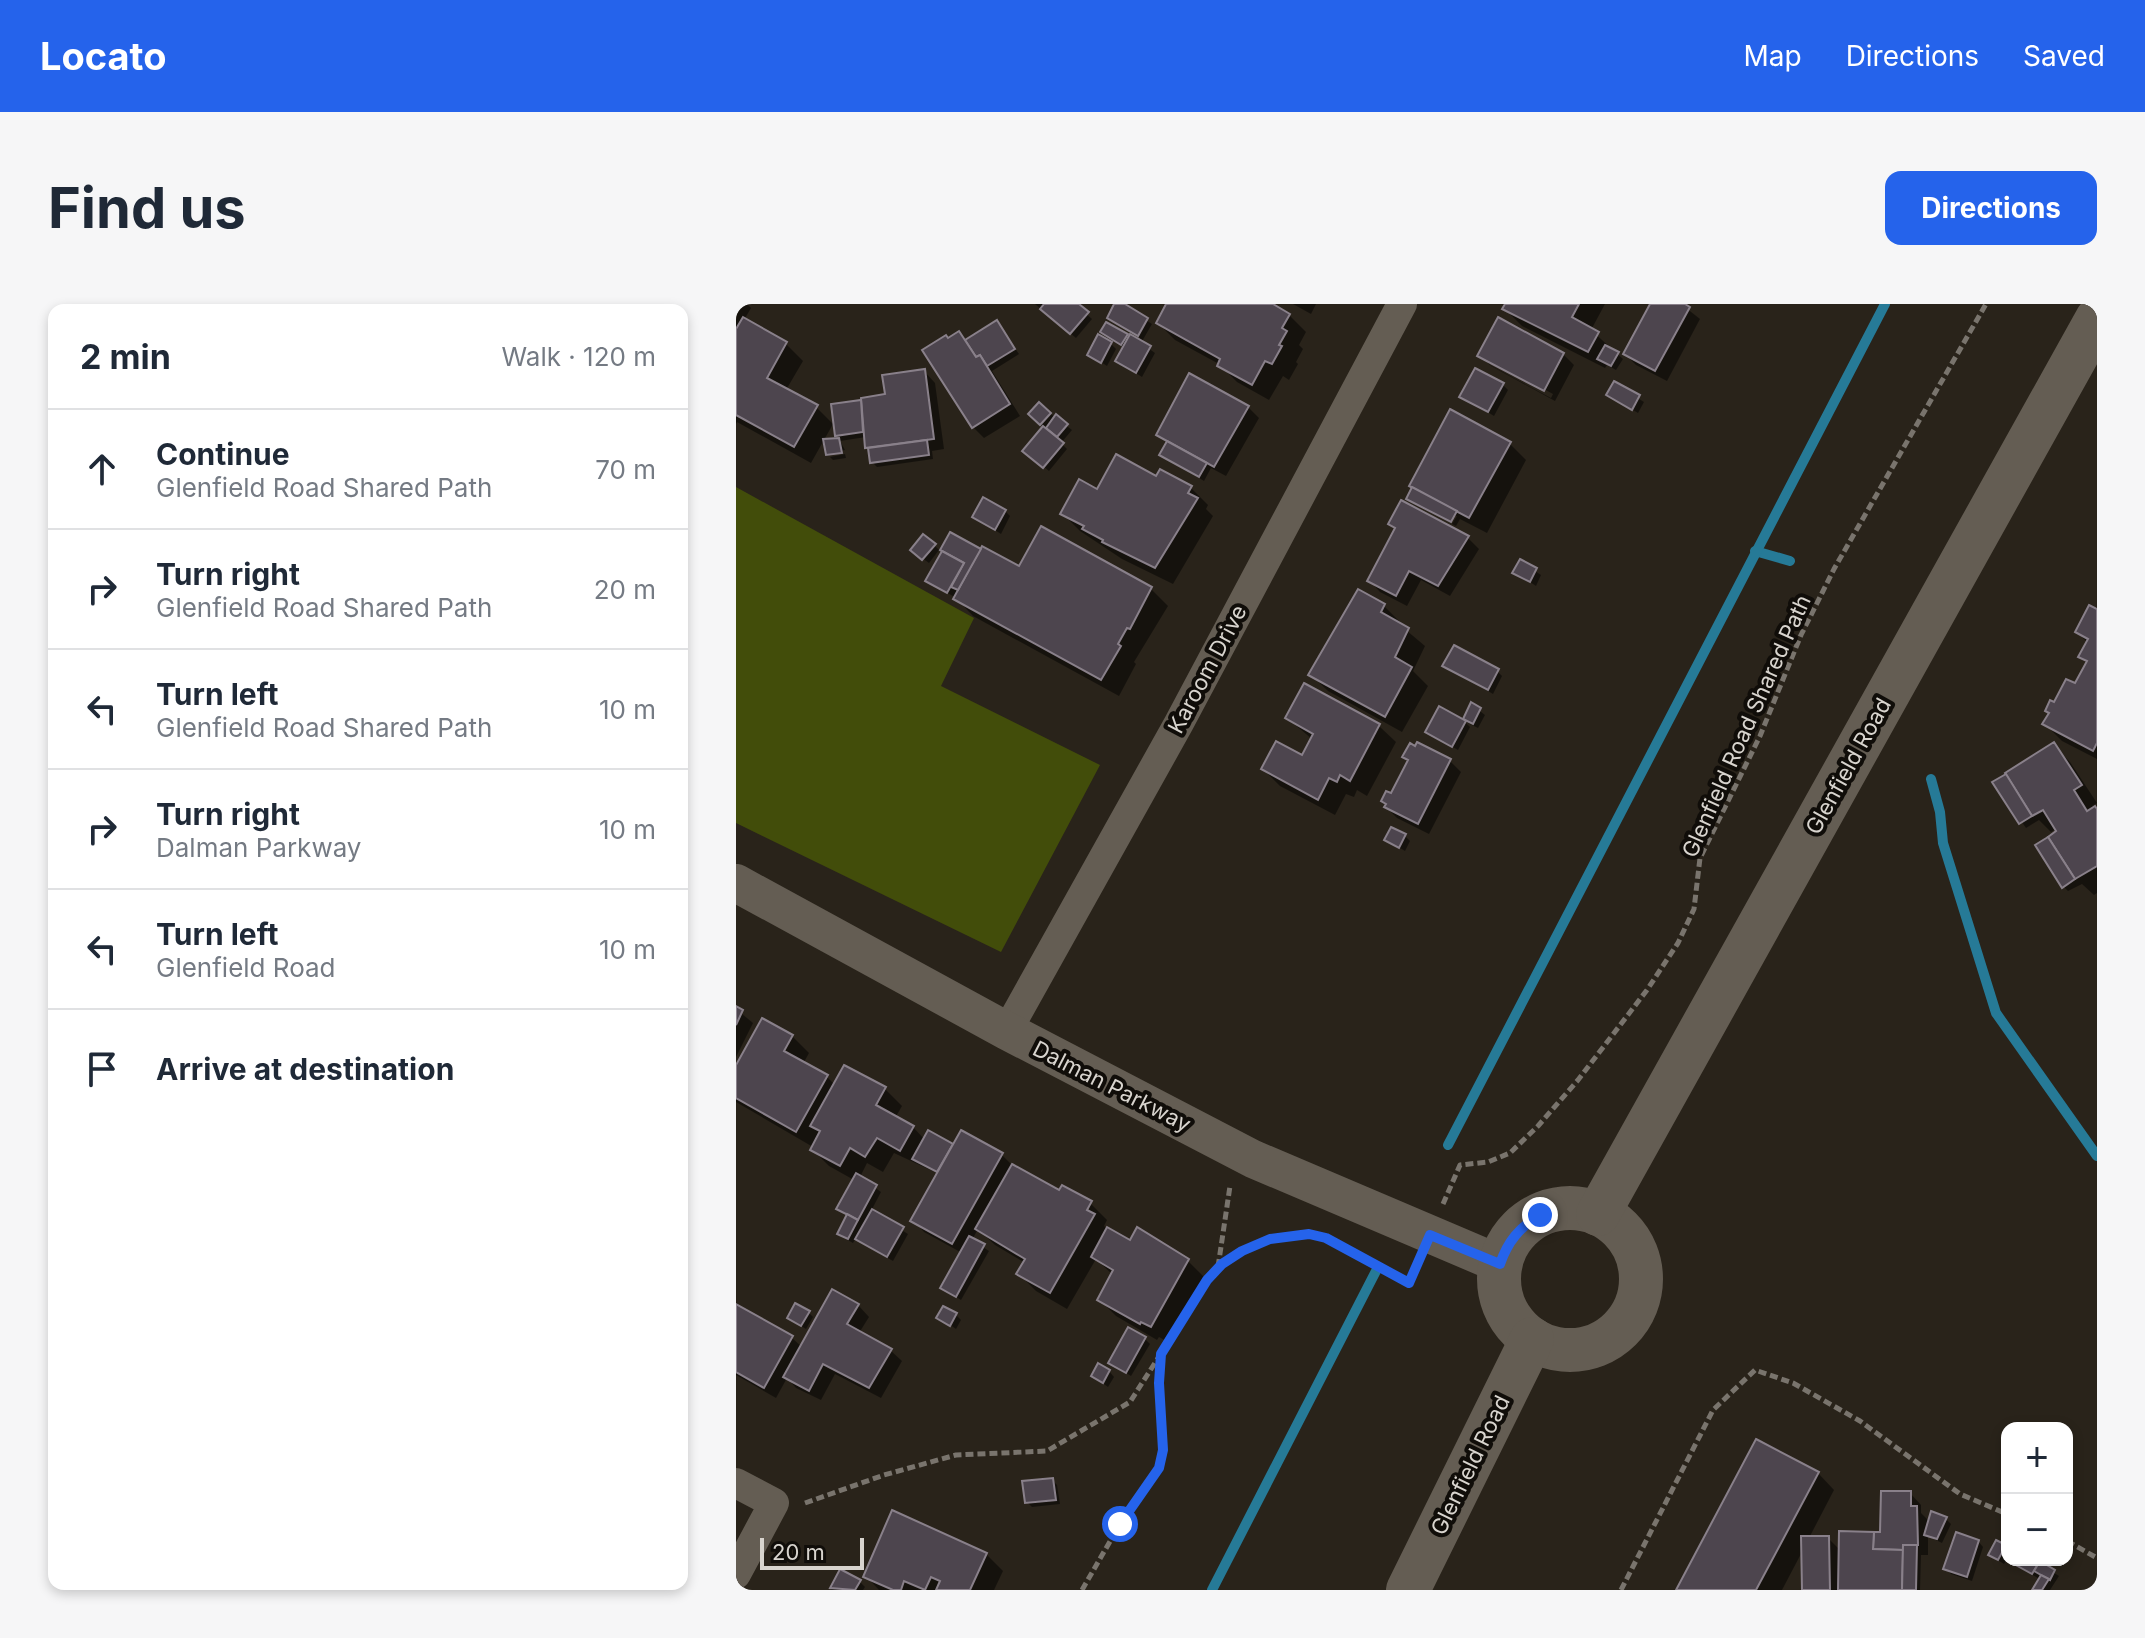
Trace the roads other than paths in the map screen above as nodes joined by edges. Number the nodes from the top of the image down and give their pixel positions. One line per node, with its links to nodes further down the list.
1 (1402, 304): 4 (street, Karoom Drive)
2 (2097, 319): 5 (main road, Glenfield Road)
3 (736, 883): 4 (street, Dalman Parkway)
4 (1007, 1031): 6 (street, Dalman Parkway)
5 (1598, 1214): 6 (main road); 7 (main road)
6 (1500, 1264): 7 (main road)
7 (1532, 1339): 10 (main road, Glenfield Road)
8 (736, 1483): 9 (street)
9 (736, 1574)
10 (1408, 1590)

